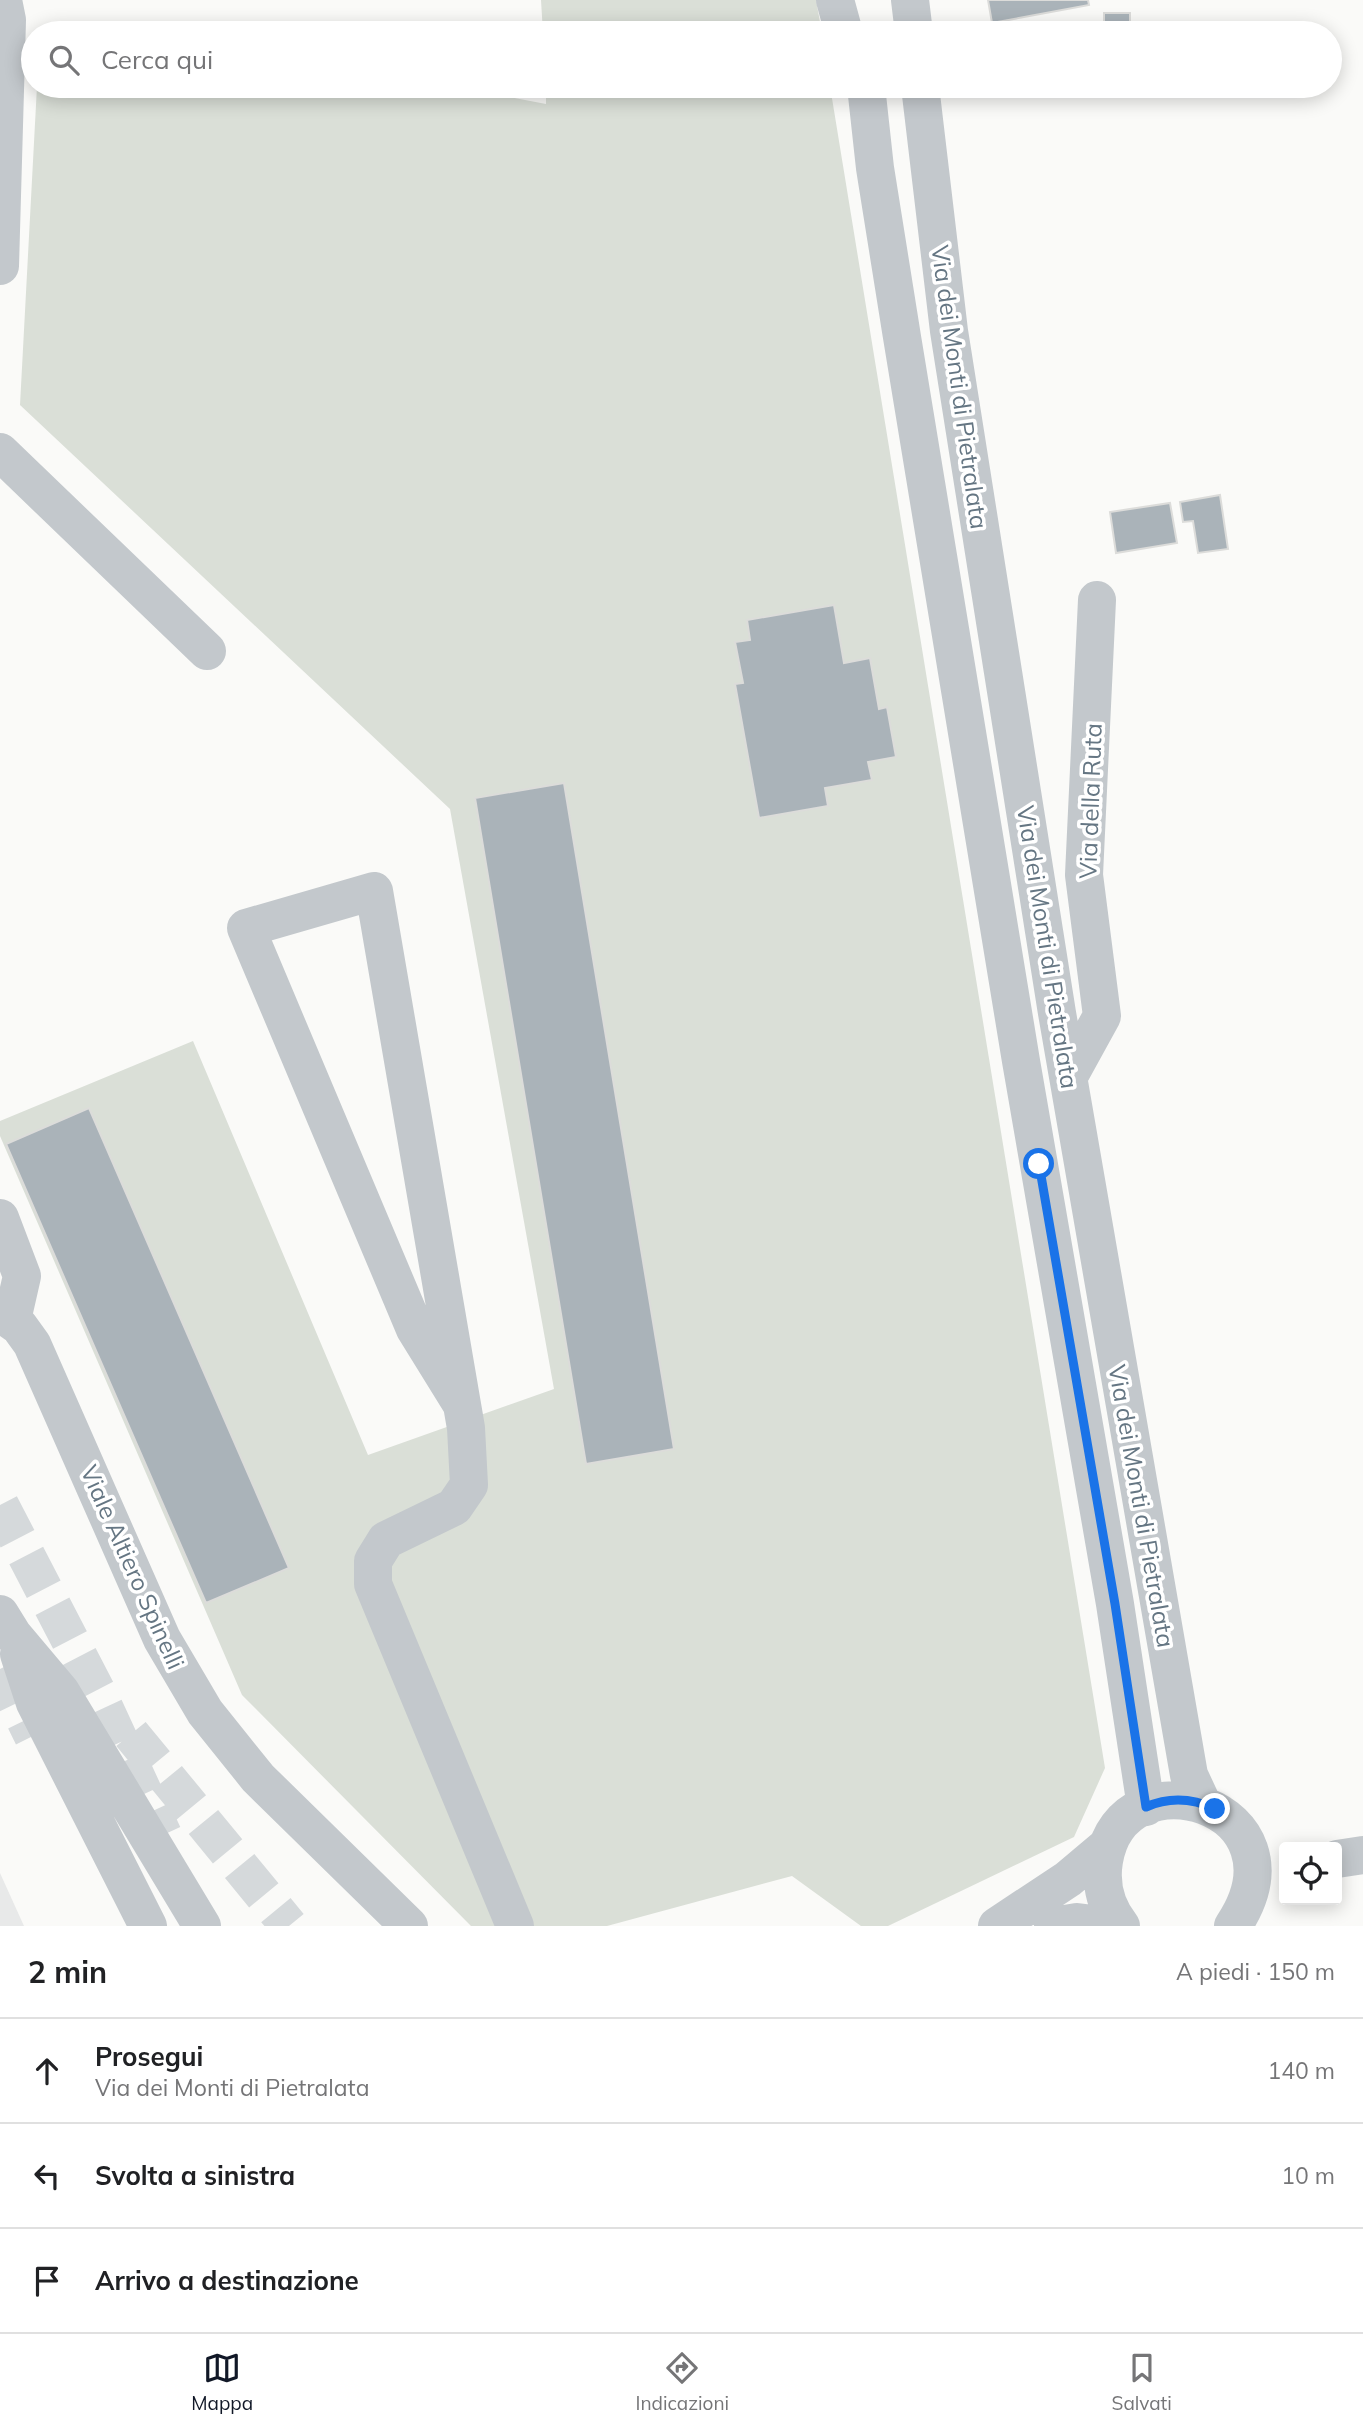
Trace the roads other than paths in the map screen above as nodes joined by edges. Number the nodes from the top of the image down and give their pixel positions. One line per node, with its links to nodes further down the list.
1 (4, 0): 12 (street)
2 (835, 0): 5 (street)
3 (855, 0): 6 (street)
4 (910, 0): 7 (street)
5 (841, 21)
6 (858, 21)
7 (913, 21)
8 (862, 98): 11 (street, Via dei Monti di Pietralata)
9 (867, 98): 11 (street, Via dei Monti di Pietralata)
10 (921, 98): 16 (street, Via dei Monti di Pietralata)
11 (870, 127): 22 (street, Via dei Monti di Pietralata)
12 (0, 266)
13 (0, 452): 15 (street)
14 (1097, 600): 16 (street, Via della Ruta)
15 (207, 651)
16 (1069, 1076): 21 (street, Via dei Monti di Pietralata)
17 (0, 1218): 18 (street)
18 (6, 1317): 29 (street, Viale Altiero Spinelli)
19 (462, 1405): 19 (street); 30 (street)
20 (6, 1625): 27 (street); 28 (street)
21 (1202, 1803): 22 (street); 26 (street)
22 (1146, 1807): 23 (street)
23 (1106, 1847): 31 (street); 34 (street)
24 (1363, 1855): 25 (street)
25 (1342, 1858)
26 (1269, 1869): 35 (street)
27 (148, 1926)
28 (202, 1926)
29 (409, 1926)
30 (514, 1926)
31 (997, 1926)
32 (1053, 1926): 33 (street)
33 (1110, 1926)
34 (1121, 1926)
35 (1233, 1926)

